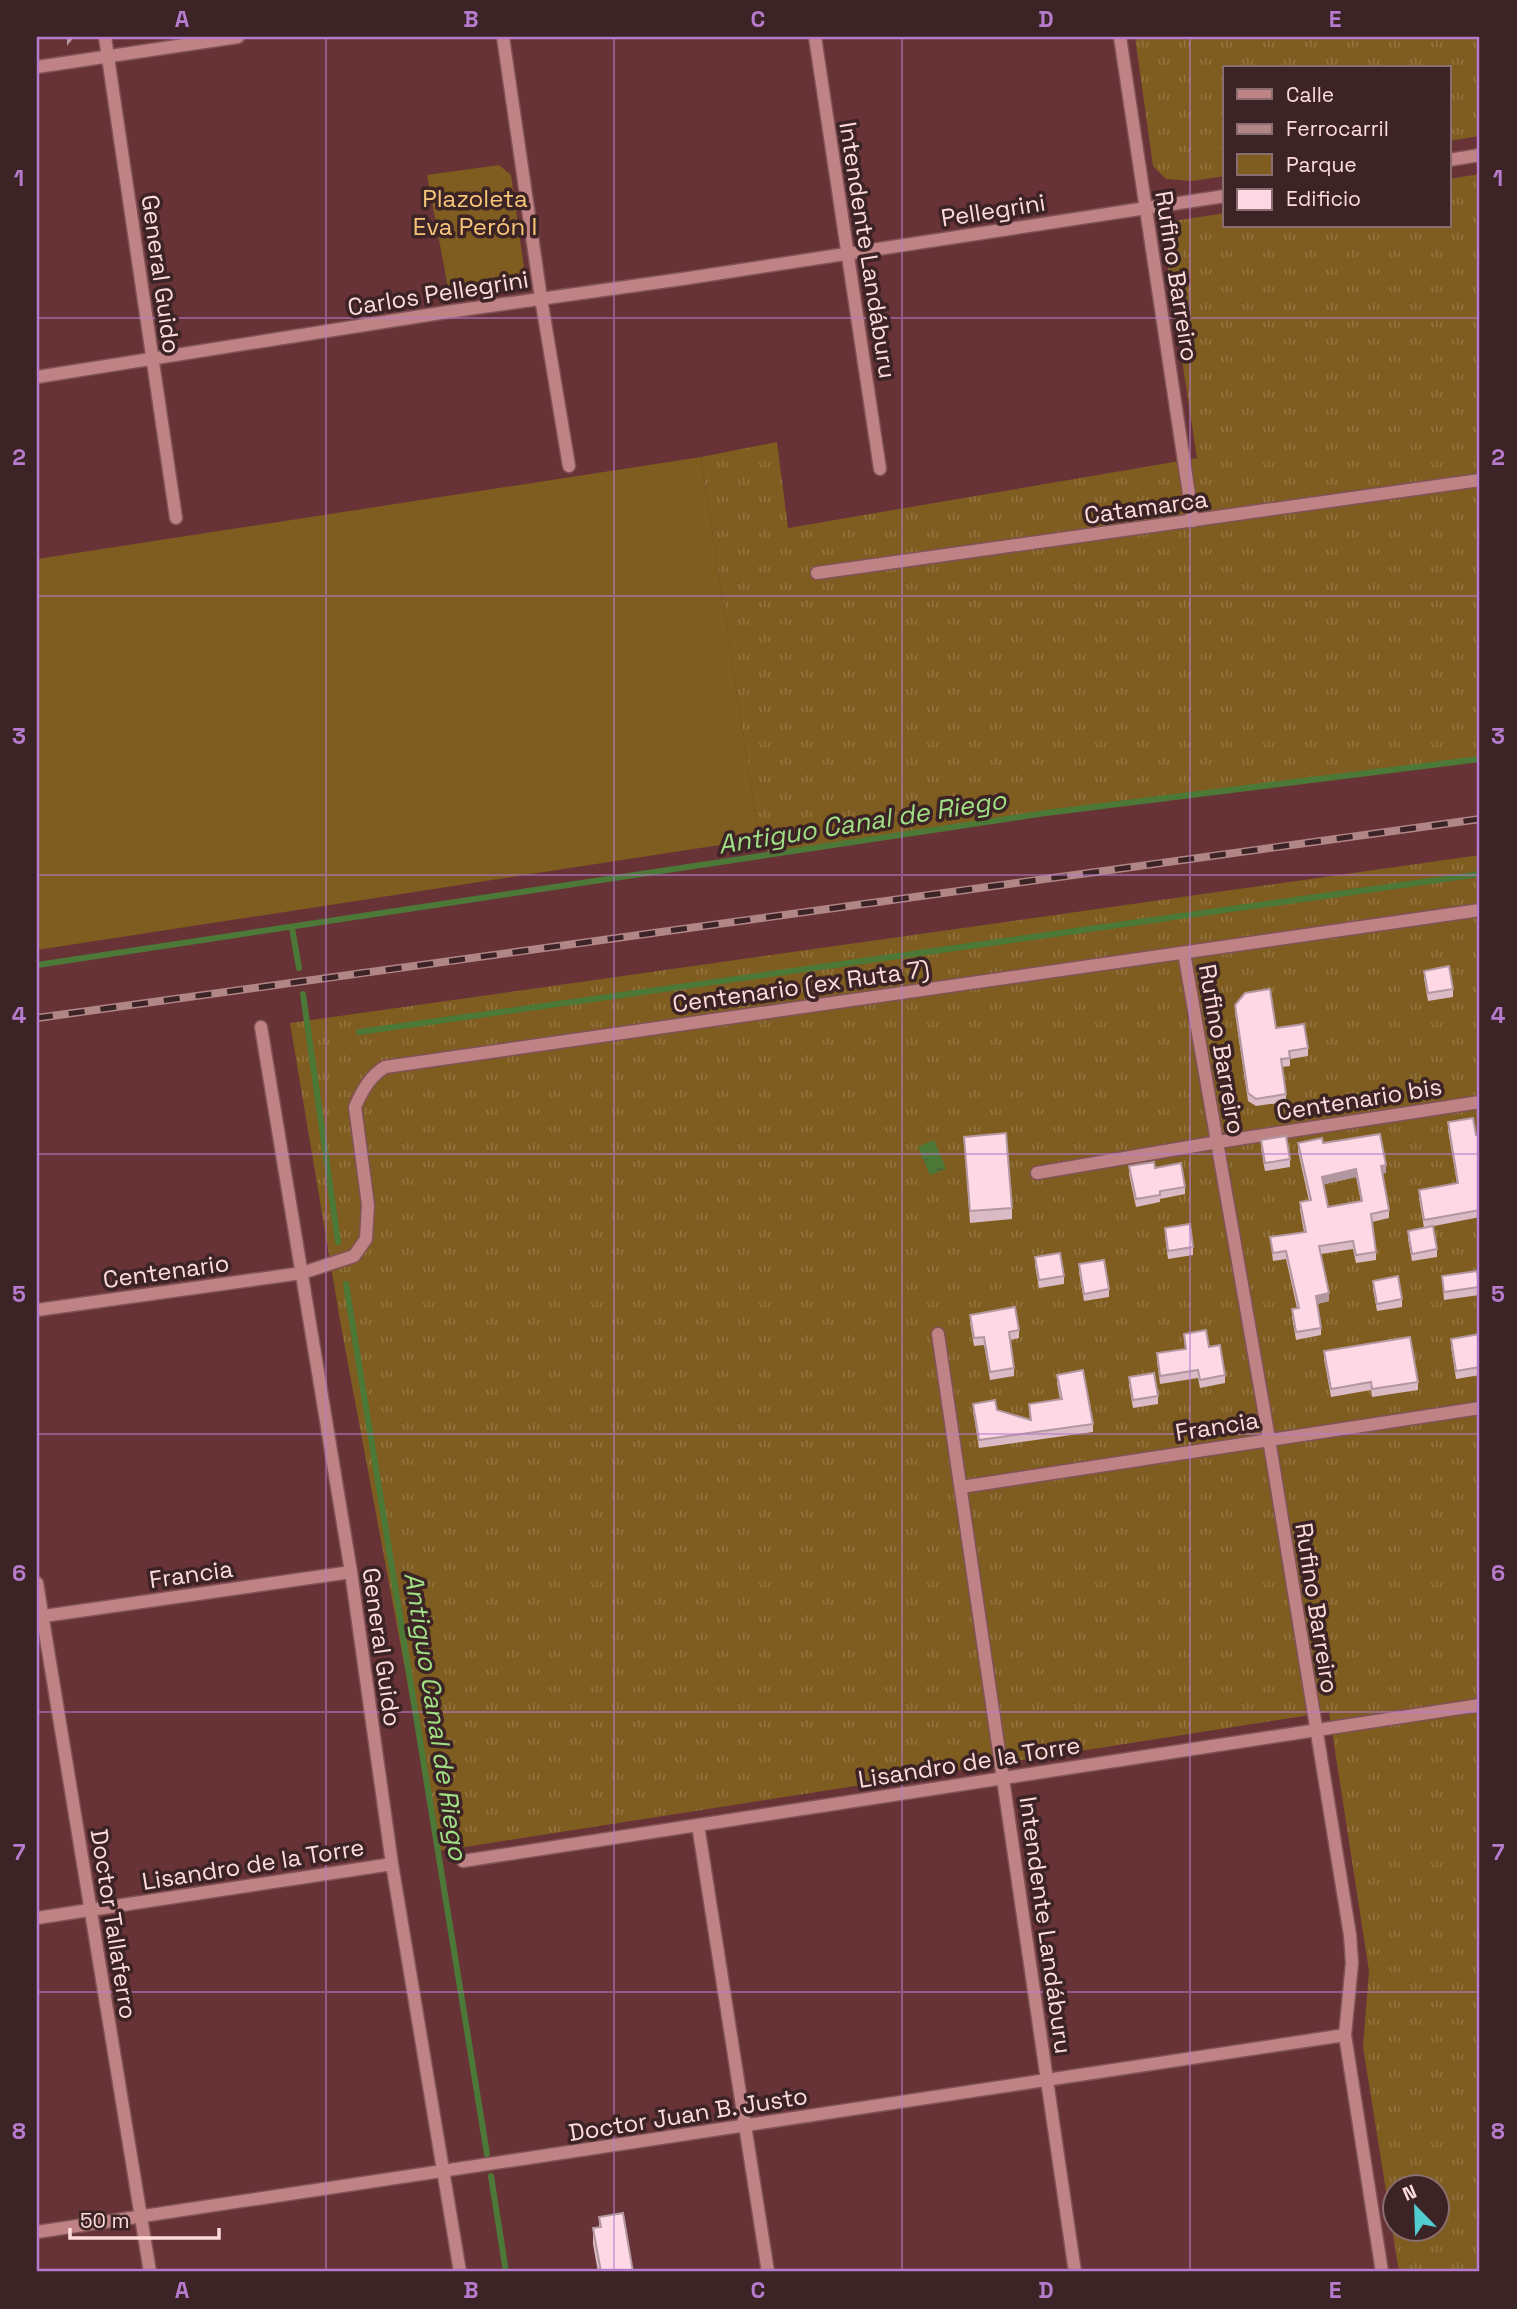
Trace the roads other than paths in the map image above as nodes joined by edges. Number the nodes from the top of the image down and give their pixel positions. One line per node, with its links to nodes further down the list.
1 (105, 37): 6 (street, General Guido)
2 (238, 37): 6 (street)
3 (503, 37): 13 (street)
4 (815, 37): 12 (street, Intendente Landáburu)
5 (1120, 37): 11 (street, Rufino Barreiro)
6 (108, 56): 7 (street); 14 (street, General Guido)
7 (37, 67)
8 (1480, 155): 9 (street)
9 (1450, 160)
10 (1223, 196): 11 (street)
11 (1145, 209): 12 (street, Pellegrini); 20 (street, Rufino Barreiro)
12 (847, 253): 13 (street, Carlos Pellegrini); 17 (street, Intendente Landáburu)
13 (541, 298): 14 (street, Carlos Pellegrini); 16 (street)
14 (152, 360): 15 (street, Carlos Pellegrini); 19 (street, General Guido)
15 (37, 377)
16 (569, 466)
17 (880, 470)
18 (1480, 481): 20 (street, Catamarca)
19 (176, 517)
20 (1193, 522): 21 (street, Catamarca)
21 (817, 573)
22 (1480, 910): 23 (street, Centenario (ex Ruta 7))
23 (1184, 953): 26 (street, Rufino Barreiro); 28 (street, Centenario (ex Ruta 7))
24 (261, 1027): 28 (street, General Guido)
25 (1480, 1102): 26 (street, Centenario bis)
26 (1218, 1142): 27 (street, Centenario bis); 32 (street, Rufino Barreiro)
27 (1037, 1173)
28 (302, 1273): 29 (street, Centenario); 34 (street, General Guido)
29 (37, 1310)
30 (939, 1334): 33 (street, Intendente Landáburu)
31 (1480, 1408): 32 (street, Francia)
32 (1269, 1439): 33 (street, Francia); 38 (street, Rufino Barreiro)
33 (961, 1487): 39 (street, Intendente Landáburu)
34 (351, 1572): 36 (street, Francia); 42 (street, General Guido)
35 (37, 1583): 36 (street, Doctor Tallaferro)
36 (39, 1616): 43 (street, Doctor Tallaferro)
37 (1480, 1705): 38 (street, Lisandro de la Torre)
38 (1315, 1730): 39 (street, Lisandro de la Torre); 45 (street, Rufino Barreiro)
39 (1004, 1778): 40 (street, Lisandro de la Torre); 46 (street, Intendente Landáburu)
40 (698, 1825): 41 (street, Lisandro de la Torre); 47 (street)
41 (464, 1861)
42 (392, 1864): 43 (street, Lisandro de la Torre); 48 (street, General Guido)
43 (91, 1910): 44 (street, Lisandro de la Torre); 49 (street, Doctor Tallaferro)
44 (37, 1918)
45 (1345, 2035): 46 (street, Doctor Juan B. Justo); 55 (street, Rufino Barreiro)
46 (1047, 2081): 47 (street, Doctor Juan B. Justo); 54 (street, Intendente Landáburu)
47 (745, 2127): 48 (street, Doctor Juan B. Justo); 53 (street)
48 (444, 2172): 49 (street, Doctor Juan B. Justo); 52 (street, General Guido)
49 (142, 2216): 50 (street, Doctor Juan B. Justo); 51 (street, Doctor Tallaferro)
50 (37, 2232)
51 (150, 2272)
52 (460, 2272)
53 (768, 2272)
54 (1076, 2272)
55 (1382, 2272)

